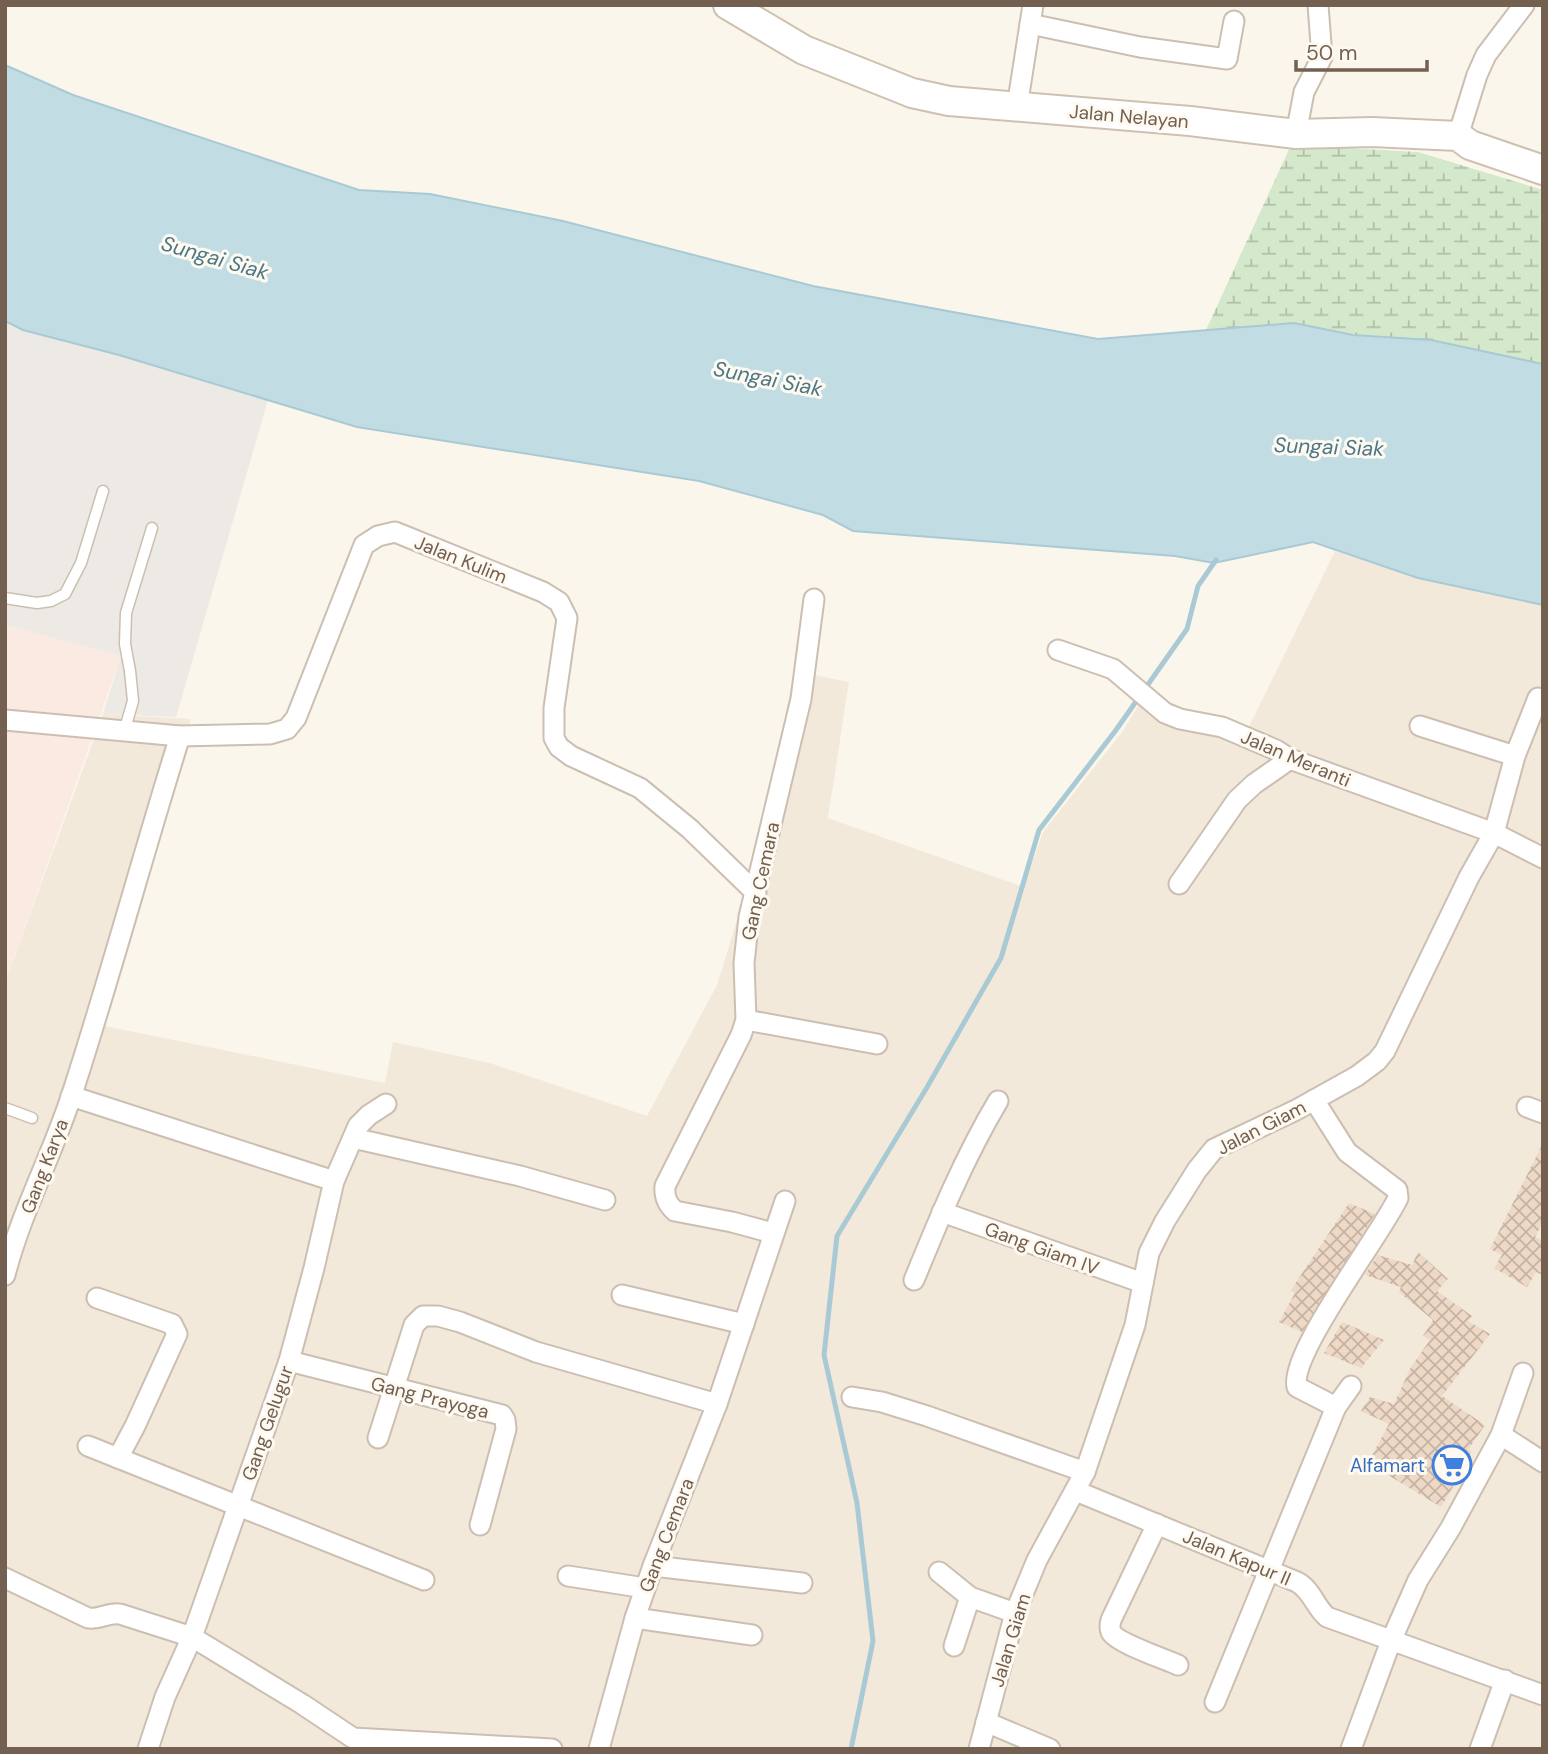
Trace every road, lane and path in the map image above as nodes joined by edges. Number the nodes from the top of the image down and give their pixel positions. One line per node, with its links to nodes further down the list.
1 (1318, 5): 7 (street)
2 (1524, 5): 8 (street)
3 (730, 6): 6 (main road, Jalan Nelayan)
4 (1032, 15): 5 (street); 6 (street)
5 (1234, 22)
6 (1017, 107): 7 (main road, Jalan Nelayan)
7 (1296, 134): 8 (main road, Jalan Nelayan)
8 (1458, 136): 9 (main road, Jalan Nelayan)
9 (1543, 170)
10 (103, 491): 12 (lane)
11 (152, 528): 18 (lane)
12 (5, 597)
13 (814, 599): 25 (street, Gang Cemara)
14 (1058, 650): 21 (street, Jalan Meranti)
15 (1538, 698): 20 (street, Jalan Giam)
16 (5, 720): 18 (street, Jalan Kulim)
17 (1420, 726): 20 (street)
18 (124, 732): 19 (street, Jalan Kulim)
19 (180, 736): 25 (street, Jalan Kulim); 28 (street, Gang Karya)
20 (1516, 756): 22 (street, Jalan Giam)
21 (1290, 759): 22 (street, Jalan Meranti); 24 (street)
22 (1494, 833): 23 (street, Jalan Meranti); 29 (street, Jalan Giam)
23 (1543, 858)
24 (1179, 884)
25 (756, 893): 26 (street, Gang Cemara)
26 (746, 1020): 27 (street); 39 (street, Gang Cemara)
27 (877, 1044)
28 (71, 1096): 35 (street); 40 (street, Gang Karya)
29 (1314, 1100): 42 (street, Jalan Giam); 52 (street)
30 (998, 1101): 38 (street)
31 (386, 1104): 34 (street, Gang Gelugur)
32 (5, 1108): 33 (lane)
33 (32, 1118)
34 (353, 1138): 35 (street, Gang Gelugur); 36 (street)
35 (334, 1181): 46 (street, Gang Gelugur)
36 (605, 1200)
37 (785, 1201): 39 (street, Gang Cemara)
38 (942, 1212): 41 (street); 42 (street, Gang Giam IV)
39 (773, 1233): 45 (street, Gang Cemara)
40 (5, 1275)
41 (914, 1280)
42 (1143, 1283): 58 (street, Jalan Giam)
43 (622, 1295): 45 (street)
44 (97, 1298): 56 (street)
45 (744, 1324): 51 (street, Gang Cemara)
46 (289, 1362): 49 (street, Gang Prayoga); 60 (street, Gang Gelugur)
47 (1523, 1373): 53 (street)
48 (1351, 1386): 52 (street)
49 (393, 1389): 51 (street); 54 (street); 62 (street, Gang Prayoga)
50 (852, 1397): 58 (street)
51 (717, 1404): 63 (street, Gang Cemara)
52 (1336, 1407): 64 (street)
53 (1501, 1435): 57 (street); 76 (street)
54 (379, 1438)
55 (88, 1446): 56 (street)
56 (118, 1458): 60 (street)
57 (1543, 1462)
58 (1084, 1472): 59 (street, Jalan Giam)
59 (1076, 1491): 61 (street, Jalan Kapur II); 72 (street, Jalan Giam)
60 (238, 1506): 68 (street); 75 (street, Gang Gelugur)
61 (1157, 1524): 64 (street, Jalan Kapur II); 78 (street)
62 (481, 1525)
63 (653, 1566): 69 (street); 70 (street, Gang Cemara)
64 (1269, 1570): 76 (street, Jalan Kapur II); 81 (street)
65 (939, 1572): 71 (street)
66 (568, 1576): 70 (street)
67 (5, 1578): 75 (street)
68 (424, 1580)
69 (802, 1583)
70 (645, 1588): 73 (street, Gang Cemara)
71 (970, 1597): 72 (street); 77 (street)
72 (1015, 1613): 82 (street, Jalan Giam)
73 (635, 1619): 74 (street); 86 (street, Gang Cemara)
74 (752, 1635)
75 (192, 1637): 83 (street); 84 (street, Gang Gelugur)
76 (1391, 1641): 79 (street, Jalan Kapur II); 89 (street)
77 (954, 1646)
78 (1178, 1665)
79 (1505, 1680): 80 (street, Jalan Kapur II); 90 (street)
80 (1543, 1695)
81 (1215, 1702)
82 (986, 1723): 87 (street, Jalan Giam); 88 (street)
83 (352, 1743): 85 (street)
84 (148, 1749)
85 (552, 1749)
86 (598, 1749)
87 (979, 1749)
88 (1050, 1749)
89 (1351, 1749)
90 (1480, 1749)

